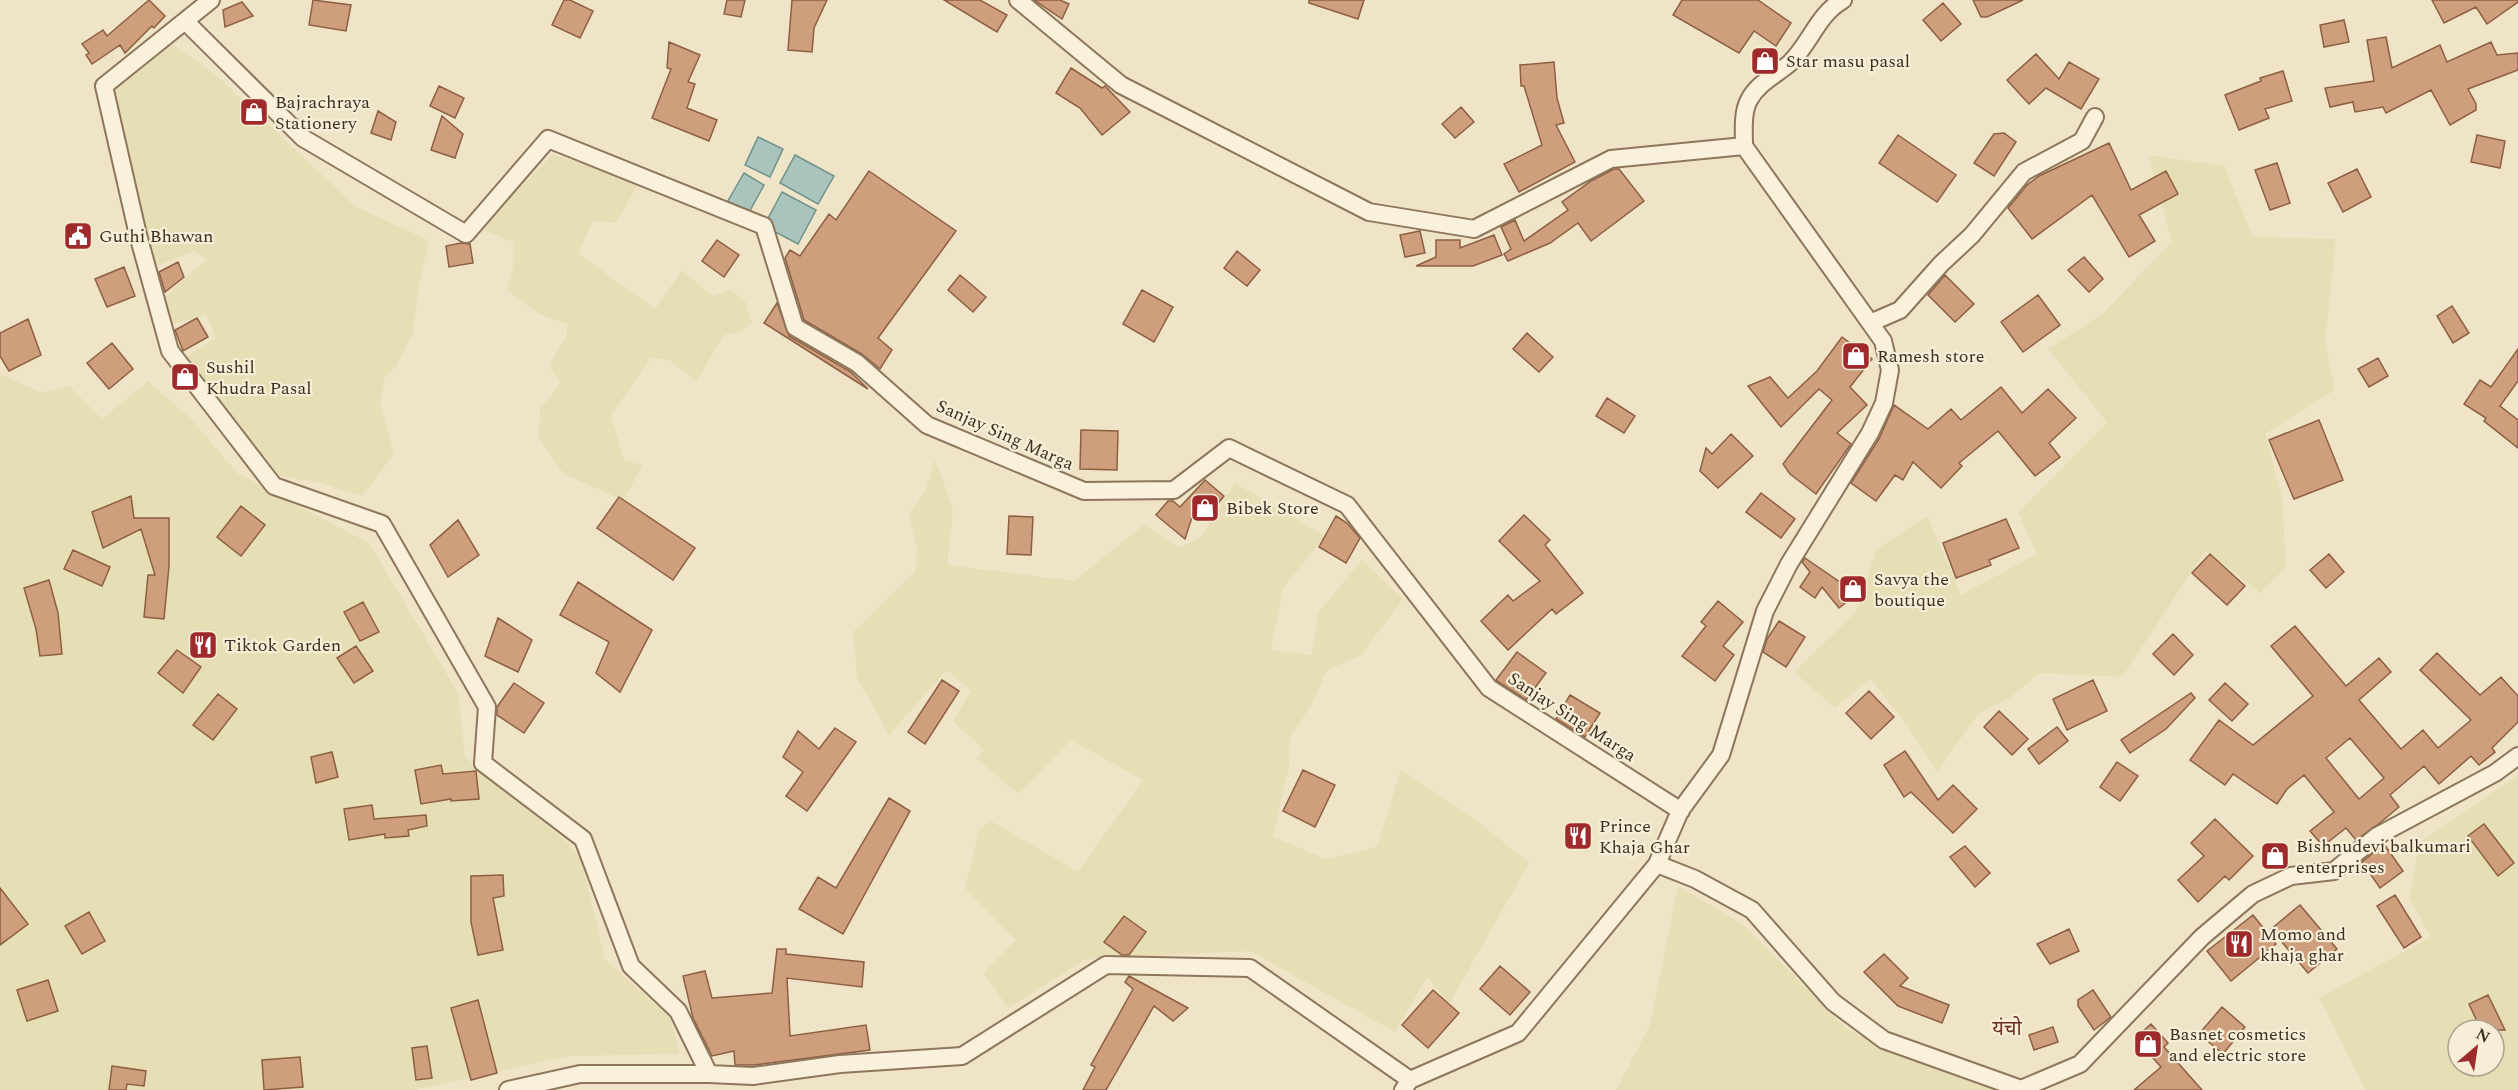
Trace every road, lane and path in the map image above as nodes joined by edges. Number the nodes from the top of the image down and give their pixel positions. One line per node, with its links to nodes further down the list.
1 (211, 0): 4 (street)
2 (1018, 0): 6 (street)
3 (1844, 0): 6 (street)
4 (185, 21): 9 (street, Sanjay Sing Marga); 11 (street)
5 (2095, 117): 7 (street)
6 (1744, 146): 7 (street)
7 (1870, 323): 9 (street)
8 (2518, 756): 10 (street)
9 (1682, 811): 10 (street)
10 (1657, 864): 12 (street)
11 (709, 1074): 12 (street); 13 (street)
12 (1406, 1085)
13 (508, 1090)

